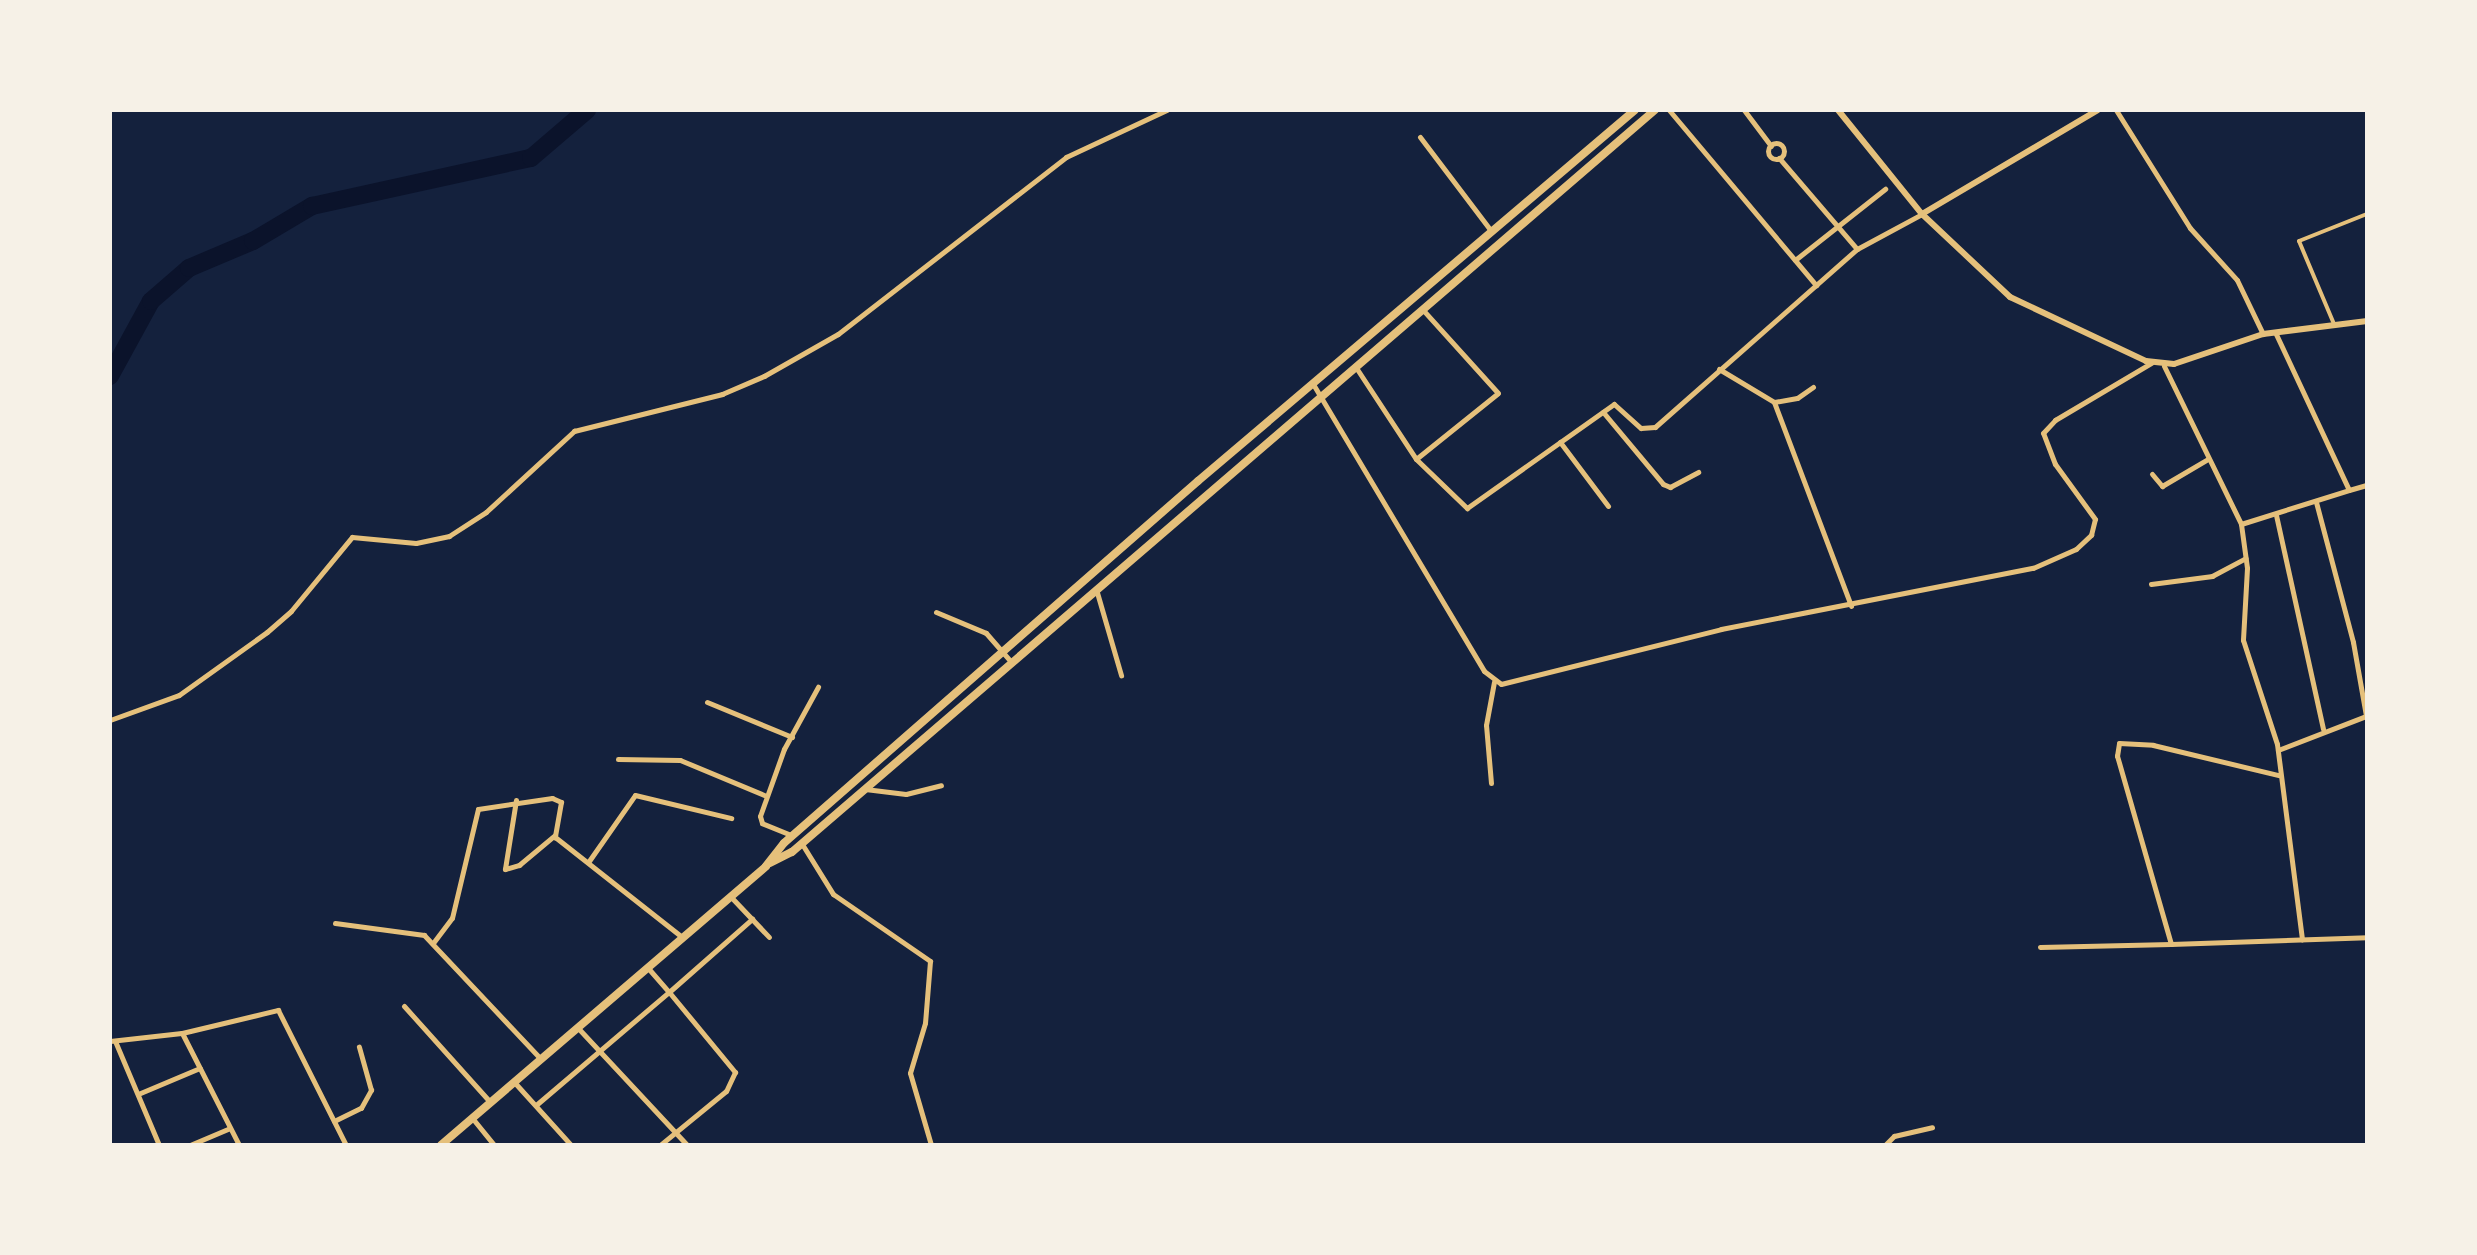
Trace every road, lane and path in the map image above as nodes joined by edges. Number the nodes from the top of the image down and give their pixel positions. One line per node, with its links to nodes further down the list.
1 (1167, 110): 59 (street)
2 (1635, 110): 16 (main road)
3 (1655, 110): 20 (main road)
4 (1669, 110): 18 (street)
5 (1744, 110): 10 (street)
6 (1838, 110): 13 (street)
7 (2098, 110): 13 (street)
8 (2116, 110): 24 (street)
9 (1420, 137): 16 (street)
10 (1771, 146): 11 (street); 11 (street)
11 (1779, 158): 15 (street)
12 (1885, 189): 15 (street)
13 (1922, 214): 17 (street); 25 (street)
14 (2367, 214): 22 (street)
15 (1840, 228): 17 (street); 18 (street)
16 (1491, 231): 29 (main road)
17 (1857, 249): 19 (street)
18 (1795, 260): 19 (street)
19 (1816, 285): 28 (street)
20 (1421, 308): 26 (main road); 35 (street)
21 (2367, 321): 22 (street)
22 (2334, 324): 23 (street)
23 (2275, 332): 24 (street); 40 (street)
24 (2263, 334): 27 (street)
25 (2151, 363): 27 (street); 50 (street)
26 (1354, 365): 31 (main road); 35 (street)
27 (2164, 366): 36 (street)
28 (1719, 369): 32 (street); 33 (street)
29 (1313, 384): 31 (street); 45 (main road)
30 (1813, 387): 32 (street)
31 (1319, 394): 46 (main road); 55 (street)
32 (1774, 402): 50 (street)
33 (1603, 412): 34 (street); 37 (street)
34 (1560, 442): 35 (street); 42 (street)
35 (1416, 459)
36 (2208, 459): 38 (street); 44 (street)
37 (1698, 472)
38 (2152, 474)
39 (2367, 485): 40 (street)
40 (2349, 490): 41 (street)
41 (2316, 502): 43 (street); 58 (street)
42 (1608, 506)
43 (2276, 515): 44 (street); 60 (street)
44 (2241, 524): 47 (street)
45 (1140, 532): 46 (main road); 52 (main road)
46 (1148, 542): 49 (main road)
47 (2246, 558): 48 (street); 62 (street)
48 (2151, 584)
49 (1096, 588): 53 (main road); 54 (street)
50 (1851, 606): 55 (street)
51 (936, 612): 52 (street)
52 (1003, 652): 53 (street); 72 (main road)
53 (1011, 662): 67 (main road)
54 (1121, 675)
55 (1494, 682): 65 (street)
56 (818, 687): 61 (street)
57 (707, 702): 61 (street)
58 (2367, 716): 60 (street)
59 (110, 720)
60 (2323, 729): 62 (street)
61 (792, 737): 68 (street)
62 (2278, 750): 64 (street)
63 (618, 759): 68 (street)
64 (2278, 775): 82 (street); 84 (street)
65 (1491, 783)
66 (941, 785): 67 (street)
67 (864, 789): 73 (main road)
68 (764, 795): 72 (street)
69 (516, 800): 71 (street); 71 (street); 83 (street)
70 (731, 818): 74 (street)
71 (555, 835): 74 (street)
72 (792, 835): 75 (main road)
73 (802, 844): 75 (main road); 114 (street)
74 (589, 861): 79 (street)
75 (766, 866): 76 (main road)
76 (730, 896): 77 (street); 79 (main road)
77 (752, 919): 80 (street); 87 (street)
78 (335, 923): 83 (street)
79 (682, 937): 86 (main road)
80 (769, 937)
81 (2367, 937): 82 (street)
82 (2302, 939): 84 (street)
83 (433, 943): 94 (street)
84 (2171, 944): 85 (street)
85 (2040, 947)
86 (647, 967): 87 (street); 89 (main road)
87 (669, 992): 93 (street); 104 (street)
88 (404, 1006): 98 (street)
89 (577, 1027): 93 (street); 94 (main road)
90 (182, 1033): 91 (street); 95 (street); 101 (street)
91 (112, 1041): 97 (street)
92 (359, 1047): 101 (street)
93 (599, 1050): 99 (street); 104 (street)
94 (541, 1059): 96 (main road)
95 (200, 1068): 97 (street); 103 (street)
96 (515, 1083): 98 (main road); 99 (street)
97 (138, 1094): 105 (street)
98 (491, 1103): 100 (main road)
99 (536, 1105): 111 (street)
100 (472, 1118): 109 (main road); 110 (street)
101 (334, 1121): 108 (street)
102 (1932, 1127): 115 (street)
103 (230, 1128): 106 (street); 107 (street)
104 (676, 1133): 112 (street); 113 (street)
105 (159, 1145)
106 (190, 1145)
107 (239, 1145)
108 (346, 1145)
109 (441, 1145)
110 (494, 1145)
111 (571, 1145)
112 (660, 1145)
113 (687, 1145)
114 (931, 1145)
115 (1885, 1145)

